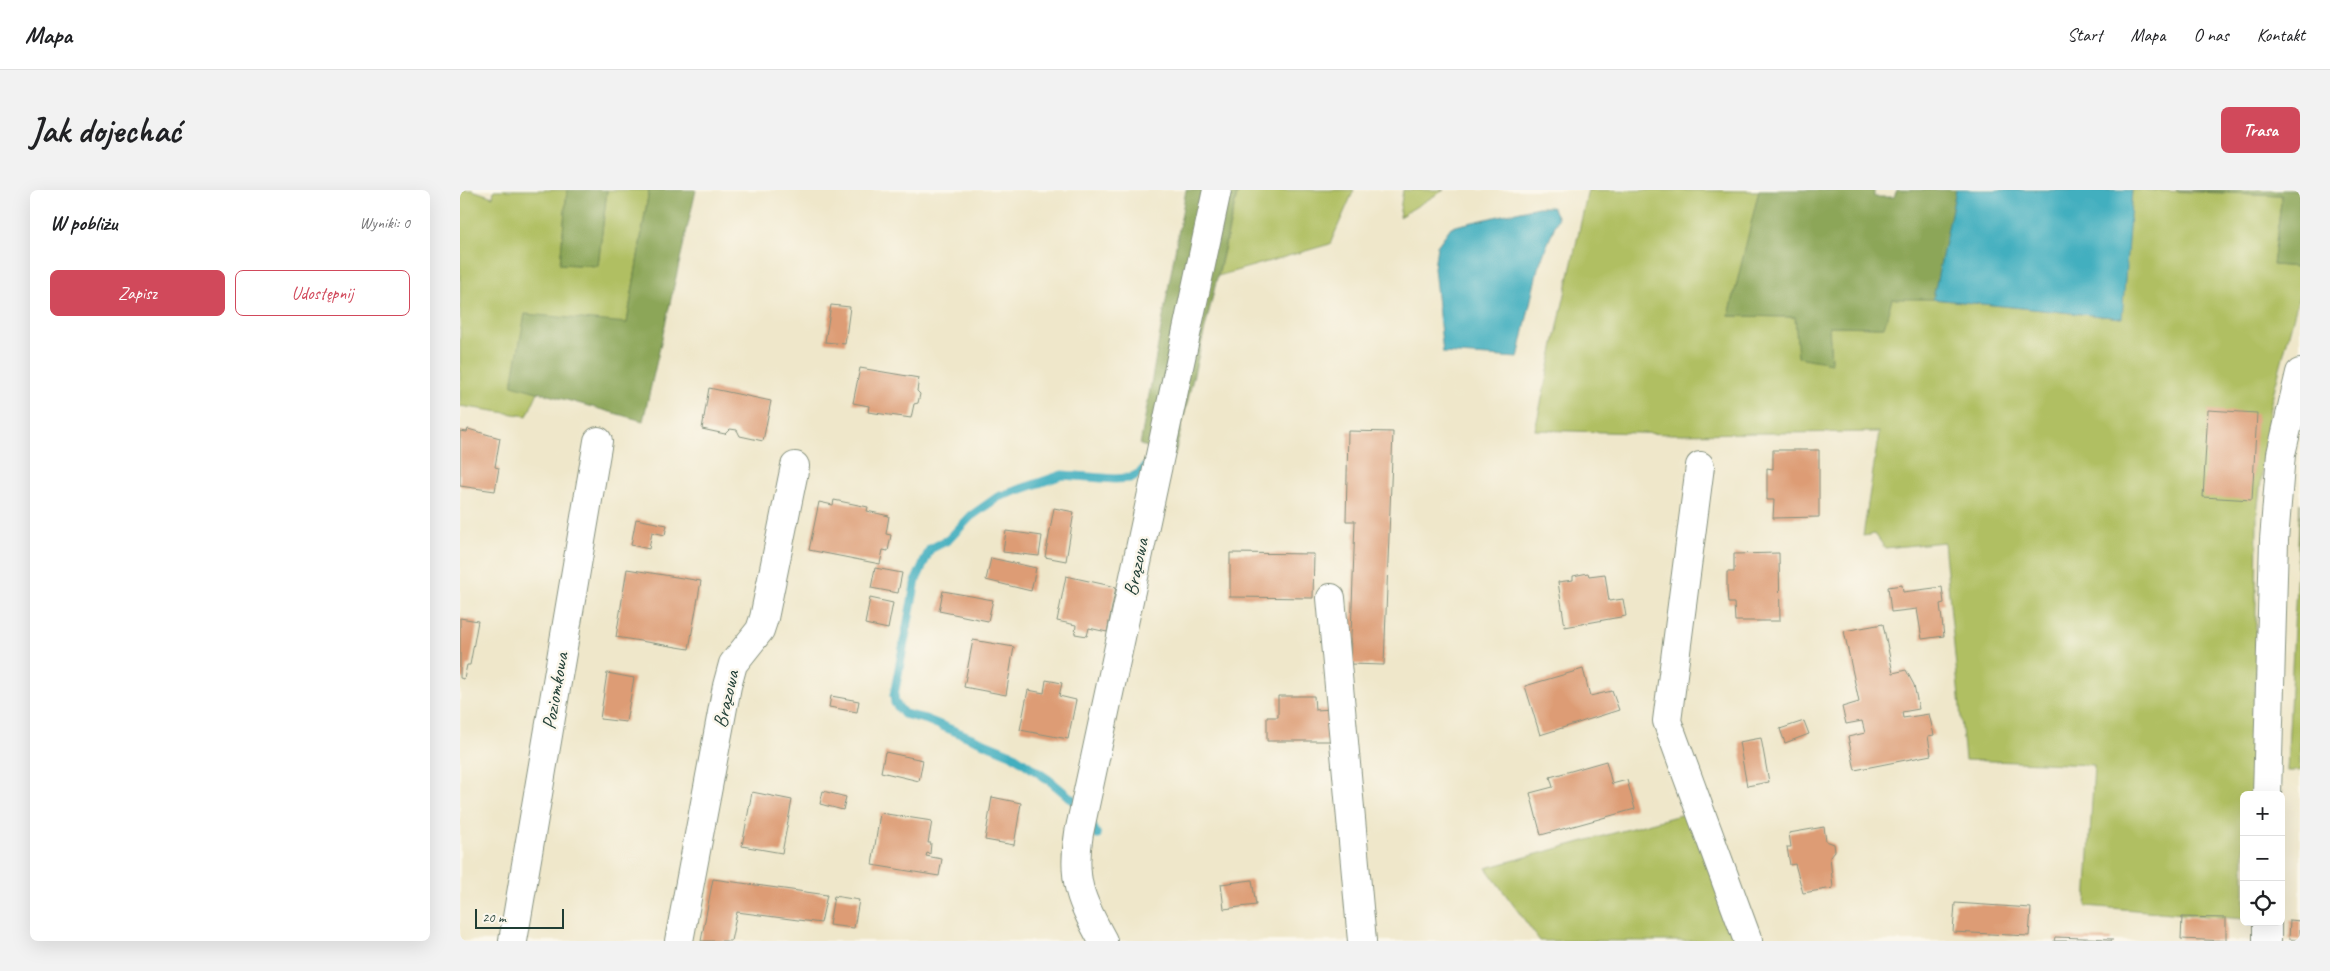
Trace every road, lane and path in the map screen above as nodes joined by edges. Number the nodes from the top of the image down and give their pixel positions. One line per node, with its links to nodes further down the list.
1 (1217, 190): 11 (street, Brązowa)
2 (2300, 373): 7 (street)
3 (598, 441): 9 (street, Poziomkowa)
4 (795, 466): 10 (street, Brązowa)
5 (1700, 466): 13 (street)
6 (1331, 598): 12 (street)
7 (2267, 786)
8 (2267, 926): 14 (street)
9 (513, 941)
10 (679, 941)
11 (1103, 941)
12 (1362, 941)
13 (1748, 941)
14 (2267, 941)

